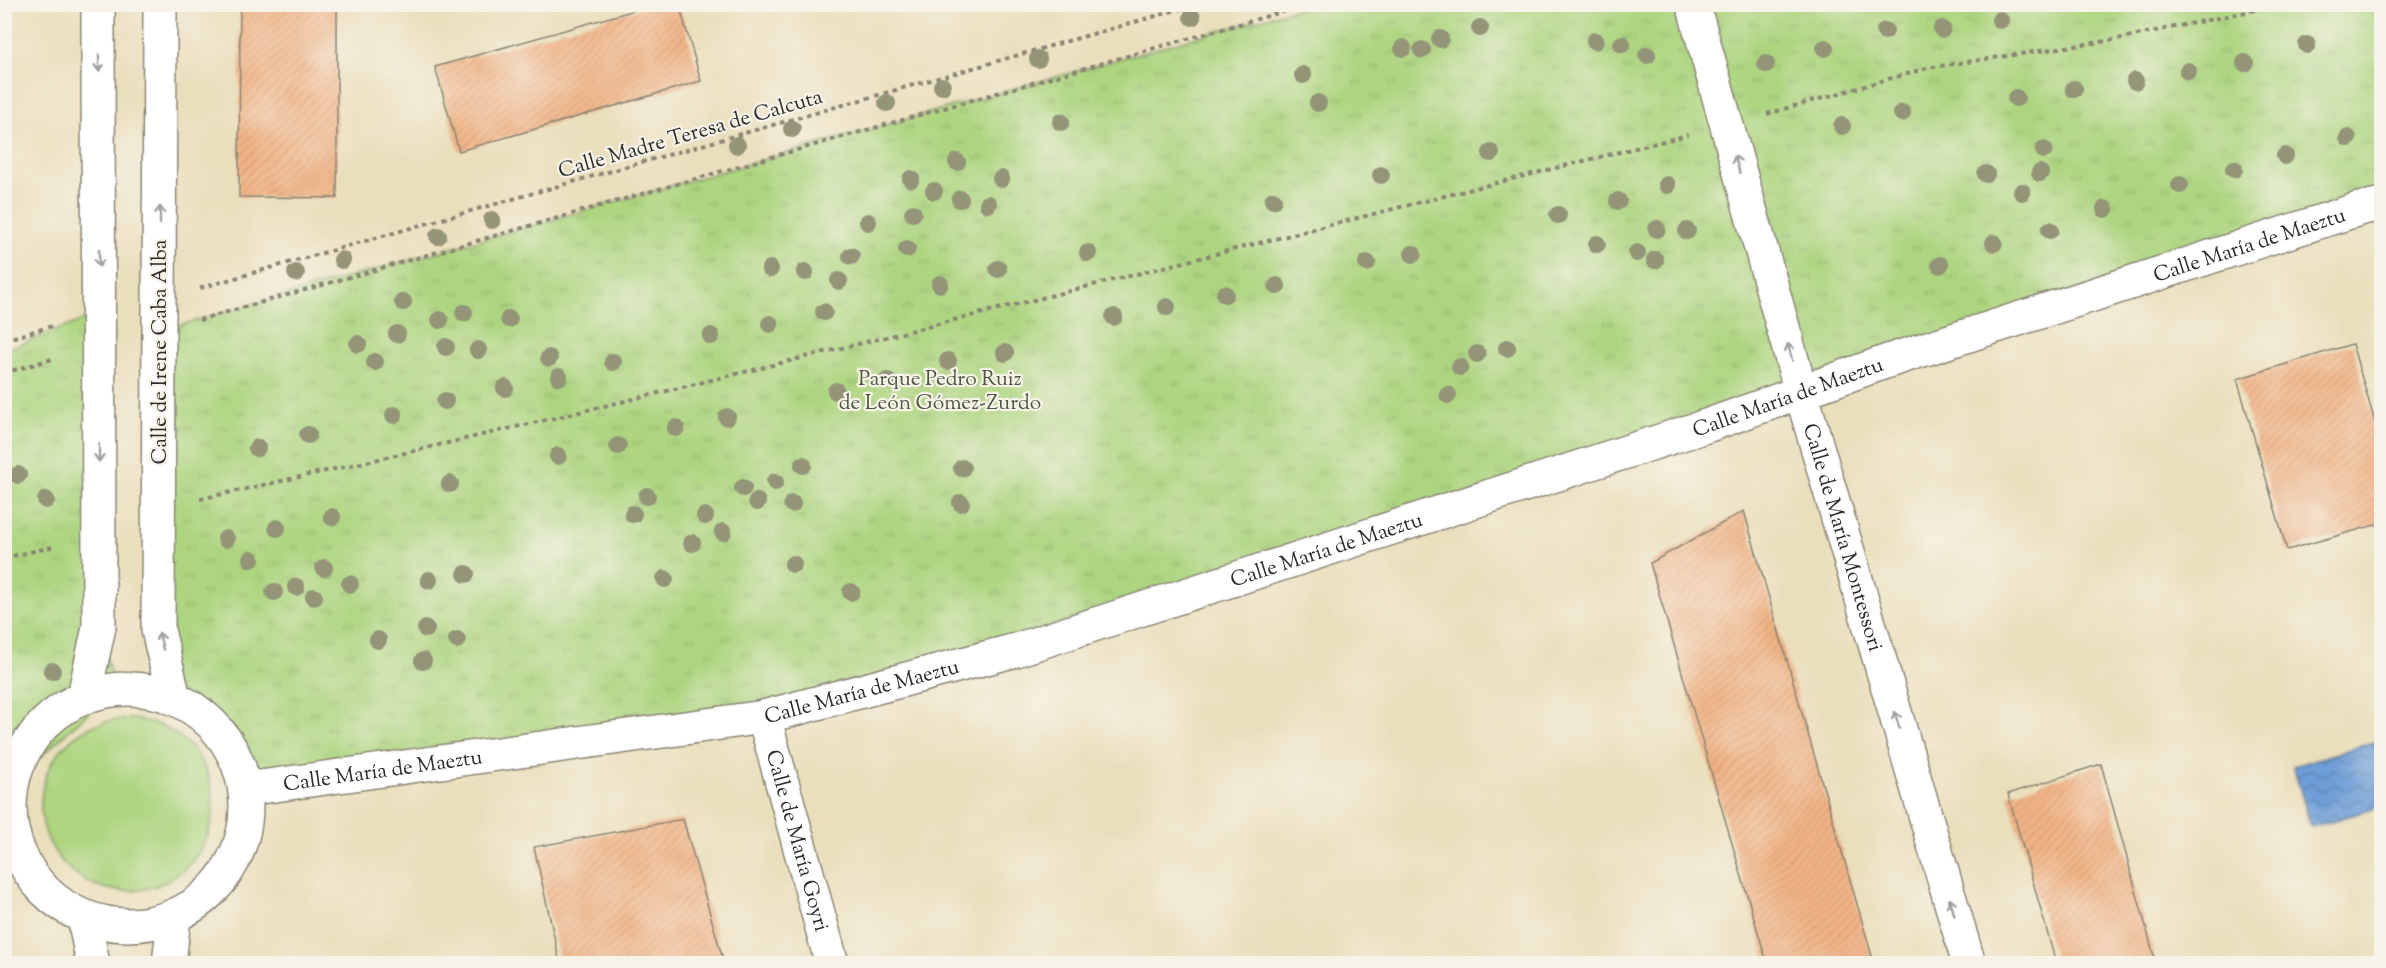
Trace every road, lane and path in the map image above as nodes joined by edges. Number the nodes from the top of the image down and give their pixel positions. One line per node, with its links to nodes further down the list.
1 (98, 4): 17 (street, one-way to 17)
2 (160, 4): 16 (street, Calle de Irene Caba Alba, one-way to 2)
3 (1198, 4): 9 (path, Calle Madre Teresa de Calcuta)
4 (1310, 4): 10 (path)
5 (1693, 4): 7 (street, Calle de María Montessori)
6 (2284, 4): 7 (path)
7 (1726, 125): 15 (street, Calle de María Montessori, one-way to 7); 16 (path)
8 (2382, 204): 15 (street, Calle María de Maeztu)
9 (191, 291)
10 (189, 322)
11 (62, 323): 12 (path)
12 (4, 340)
13 (64, 356): 14 (path)
14 (4, 373)
15 (1801, 392): 21 (street, Calle María de Maeztu); 29 (street, Calle de María Montessori, one-way to 15)
16 (159, 509): 20 (street, Calle de Irene Caba Alba, one-way to 16)
17 (99, 536): 18 (path); 19 (street)
18 (4, 558)
19 (84, 696): 20 (street); 23 (street)
20 (174, 698): 22 (street)
21 (764, 717): 22 (street, Calle María de Maeztu); 28 (street, Calle de María Goyri)
22 (246, 789): 25 (street)
23 (7, 822): 24 (street)
24 (84, 917): 25 (street); 26 (street)
25 (174, 917): 27 (street)
26 (93, 963)
27 (169, 963)
28 (832, 963)
29 (1969, 963)

